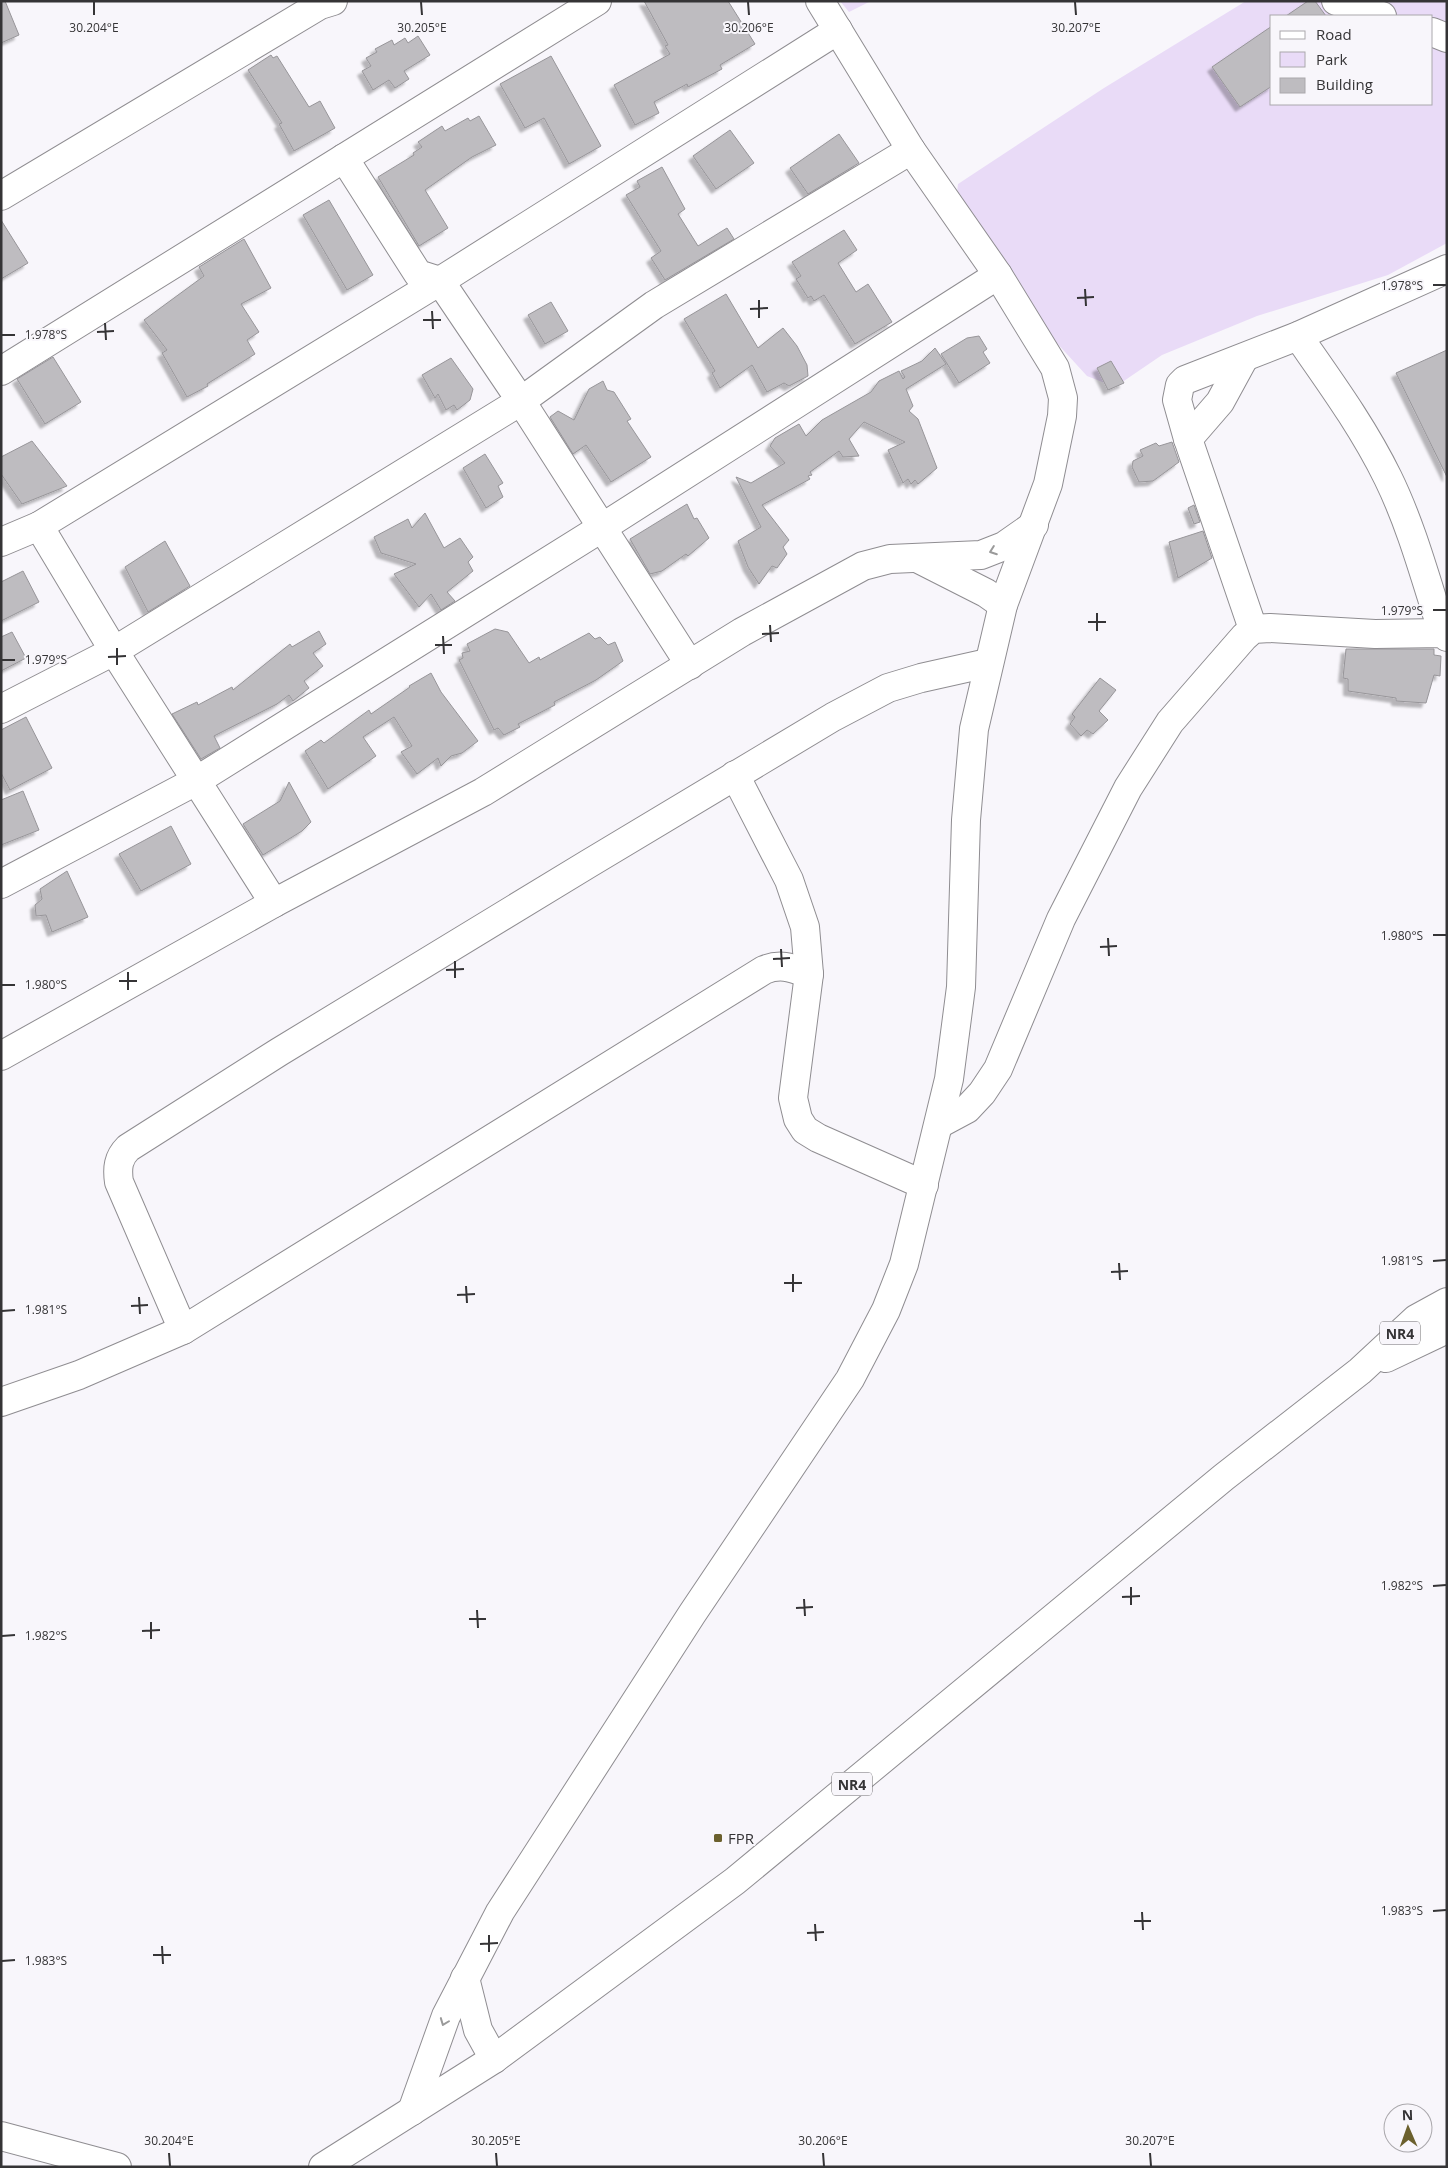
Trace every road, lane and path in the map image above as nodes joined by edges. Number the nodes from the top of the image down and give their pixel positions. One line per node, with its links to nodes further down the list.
1 (333, 1): 11 (main road)
2 (597, 1): 10 (main road)
3 (820, 1): 6 (main road)
4 (1336, 1): 5 (main road)
5 (1379, 15)
6 (838, 30): 9 (main road); 14 (main road)
7 (1433, 32): 8 (main road)
8 (1447, 38)
9 (911, 150): 13 (main road); 18 (main road)
10 (344, 158): 14 (main road); 17 (main road)
11 (1, 196)
12 (1447, 269): 15 (main road)
13 (998, 275): 21 (main road); 22 (main road)
14 (440, 281): 18 (main road); 20 (main road)
15 (1298, 336): 16 (main road); 27 (main road)
16 (1244, 358): 19 (main road); 19 (main road)
17 (1, 371)
18 (521, 401): 22 (main road); 28 (main road)
19 (1188, 439): 26 (main road)
20 (39, 526): 23 (main road); 28 (main road)
21 (1034, 526): 24 (main road, one-way to 24); 25 (main road)
22 (603, 527): 30 (main road); 33 (main road)
23 (1, 542)
24 (916, 558): 25 (main road); 30 (main road)
25 (1003, 605): 29 (main road)
26 (1253, 629): 27 (main road); 38 (main road)
27 (1445, 635)
28 (114, 650): 31 (main road); 33 (main road)
29 (988, 663): 32 (main road); 38 (main road)
30 (690, 665): 35 (main road)
31 (1, 709)
32 (735, 776): 36 (main road); 42 (main road)
33 (196, 781): 34 (main road); 35 (main road)
34 (1, 884)
35 (274, 903): 37 (main road)
36 (809, 974): 39 (main road); 42 (main road)
37 (1, 1056)
38 (940, 1124): 39 (main road)
39 (924, 1185): 45 (main road)
40 (1447, 1302): 43 (main road, NR4)
41 (1447, 1329): 43 (main road, NR4)
42 (183, 1330): 44 (main road)
43 (1360, 1371): 46 (main road, NR4)
44 (1, 1402)
45 (465, 1978): 46 (main road); 47 (main road, one-way to 47)
46 (494, 2059): 47 (main road, NR4)
47 (412, 2111): 50 (main road, NR4)
48 (1, 2136): 49 (main road)
49 (117, 2167)
50 (323, 2167)

